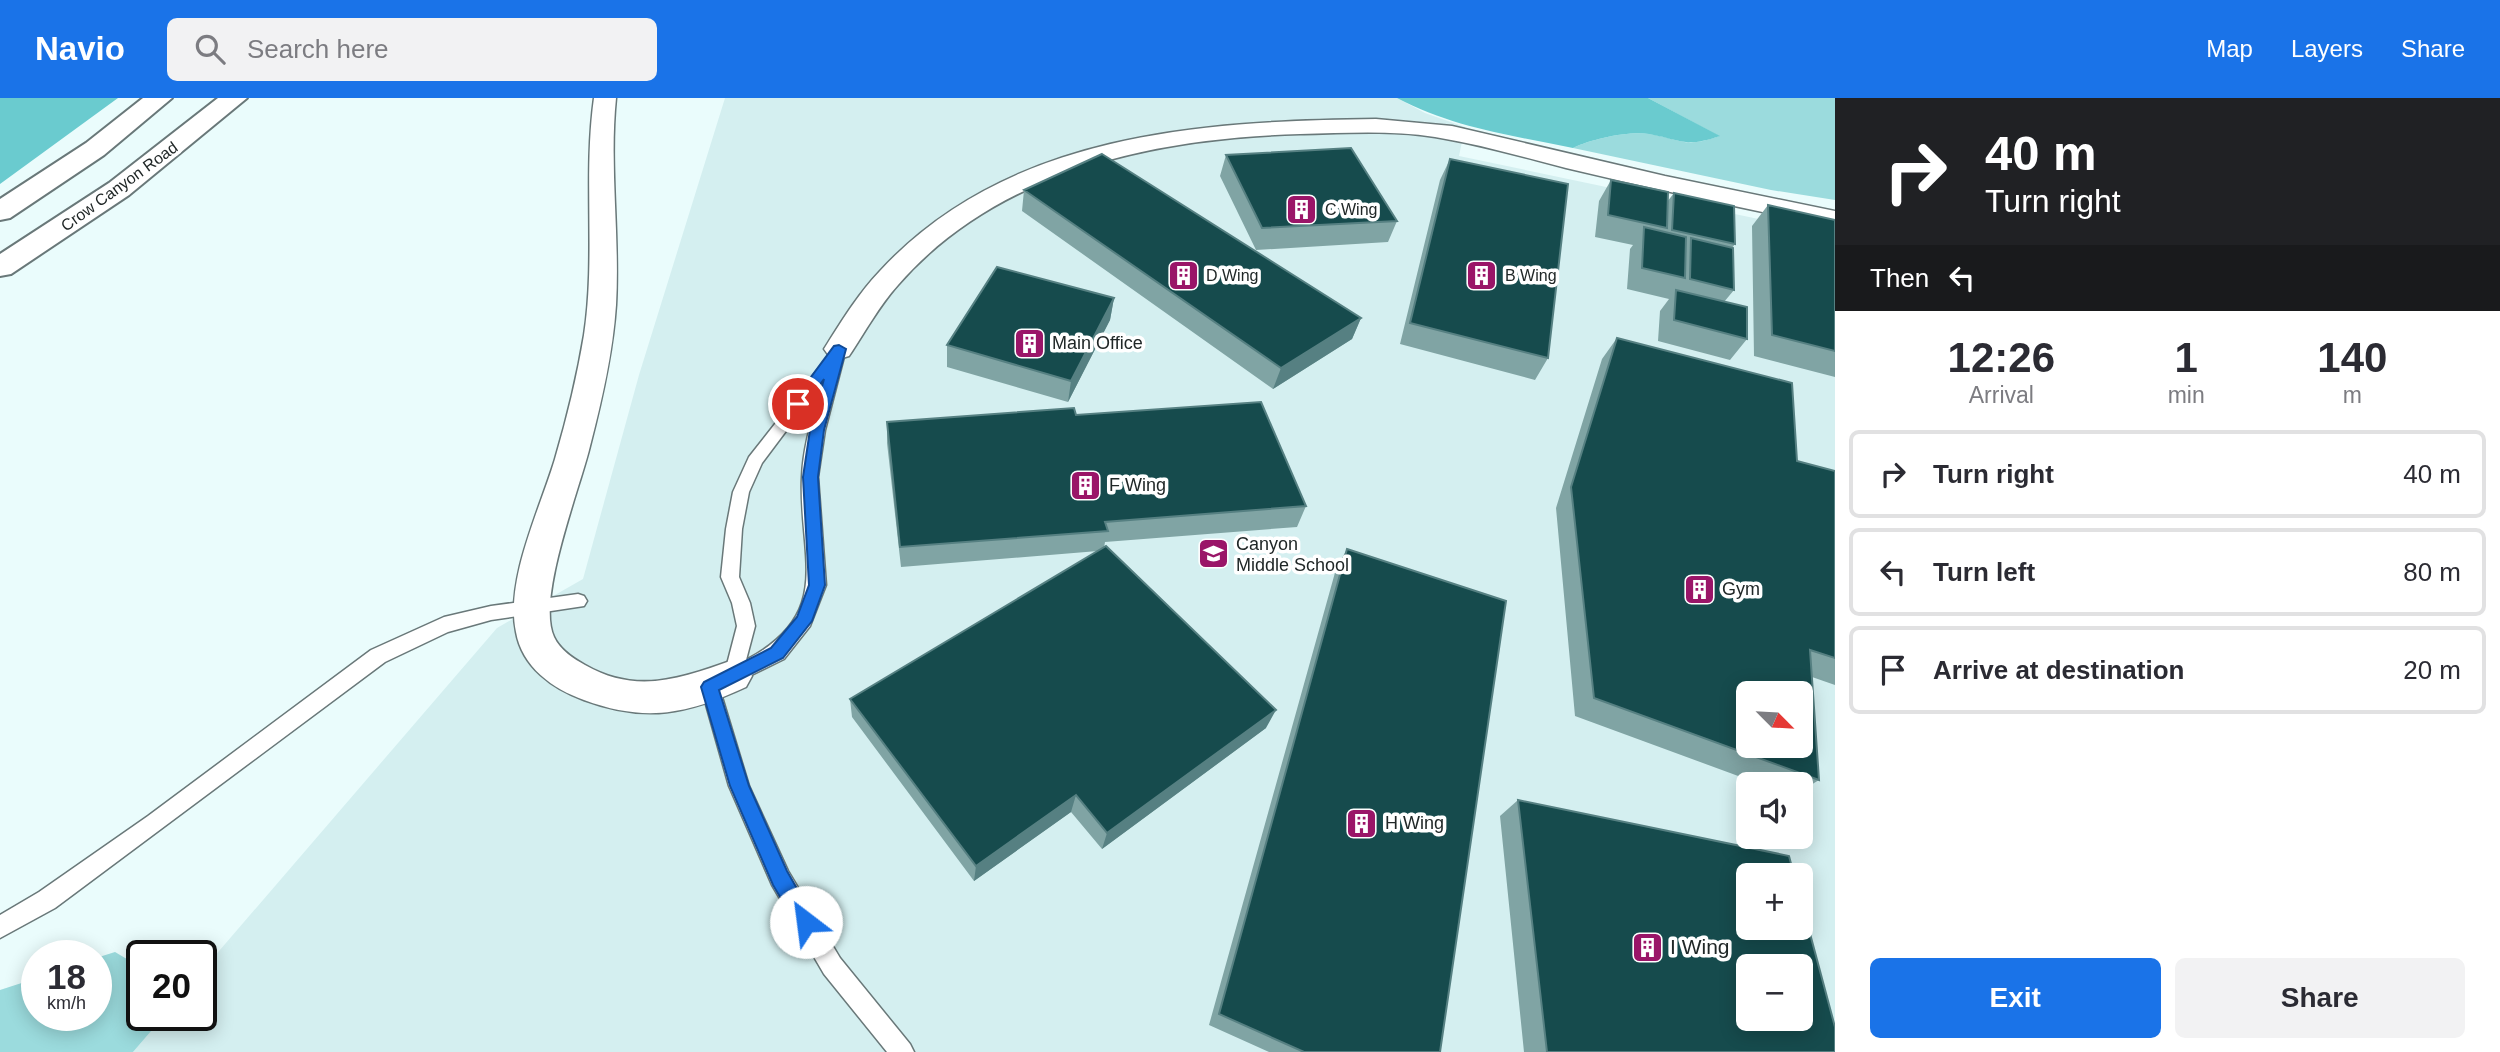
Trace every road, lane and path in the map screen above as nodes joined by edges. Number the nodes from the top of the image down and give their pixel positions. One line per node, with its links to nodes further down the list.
1 (159, 98): 4 (main road)
2 (234, 98): 6 (main road, Crow Canyon Road)
3 (605, 98): 9 (street)
4 (0, 212)
5 (1835, 219): 7 (street)
6 (0, 267)
7 (839, 349): 10 (lane); 10 (lane)
8 (578, 601): 9 (lane)
9 (534, 607): 10 (street); 11 (lane)
10 (721, 681): 12 (lane)
11 (0, 928)
12 (902, 1052)

